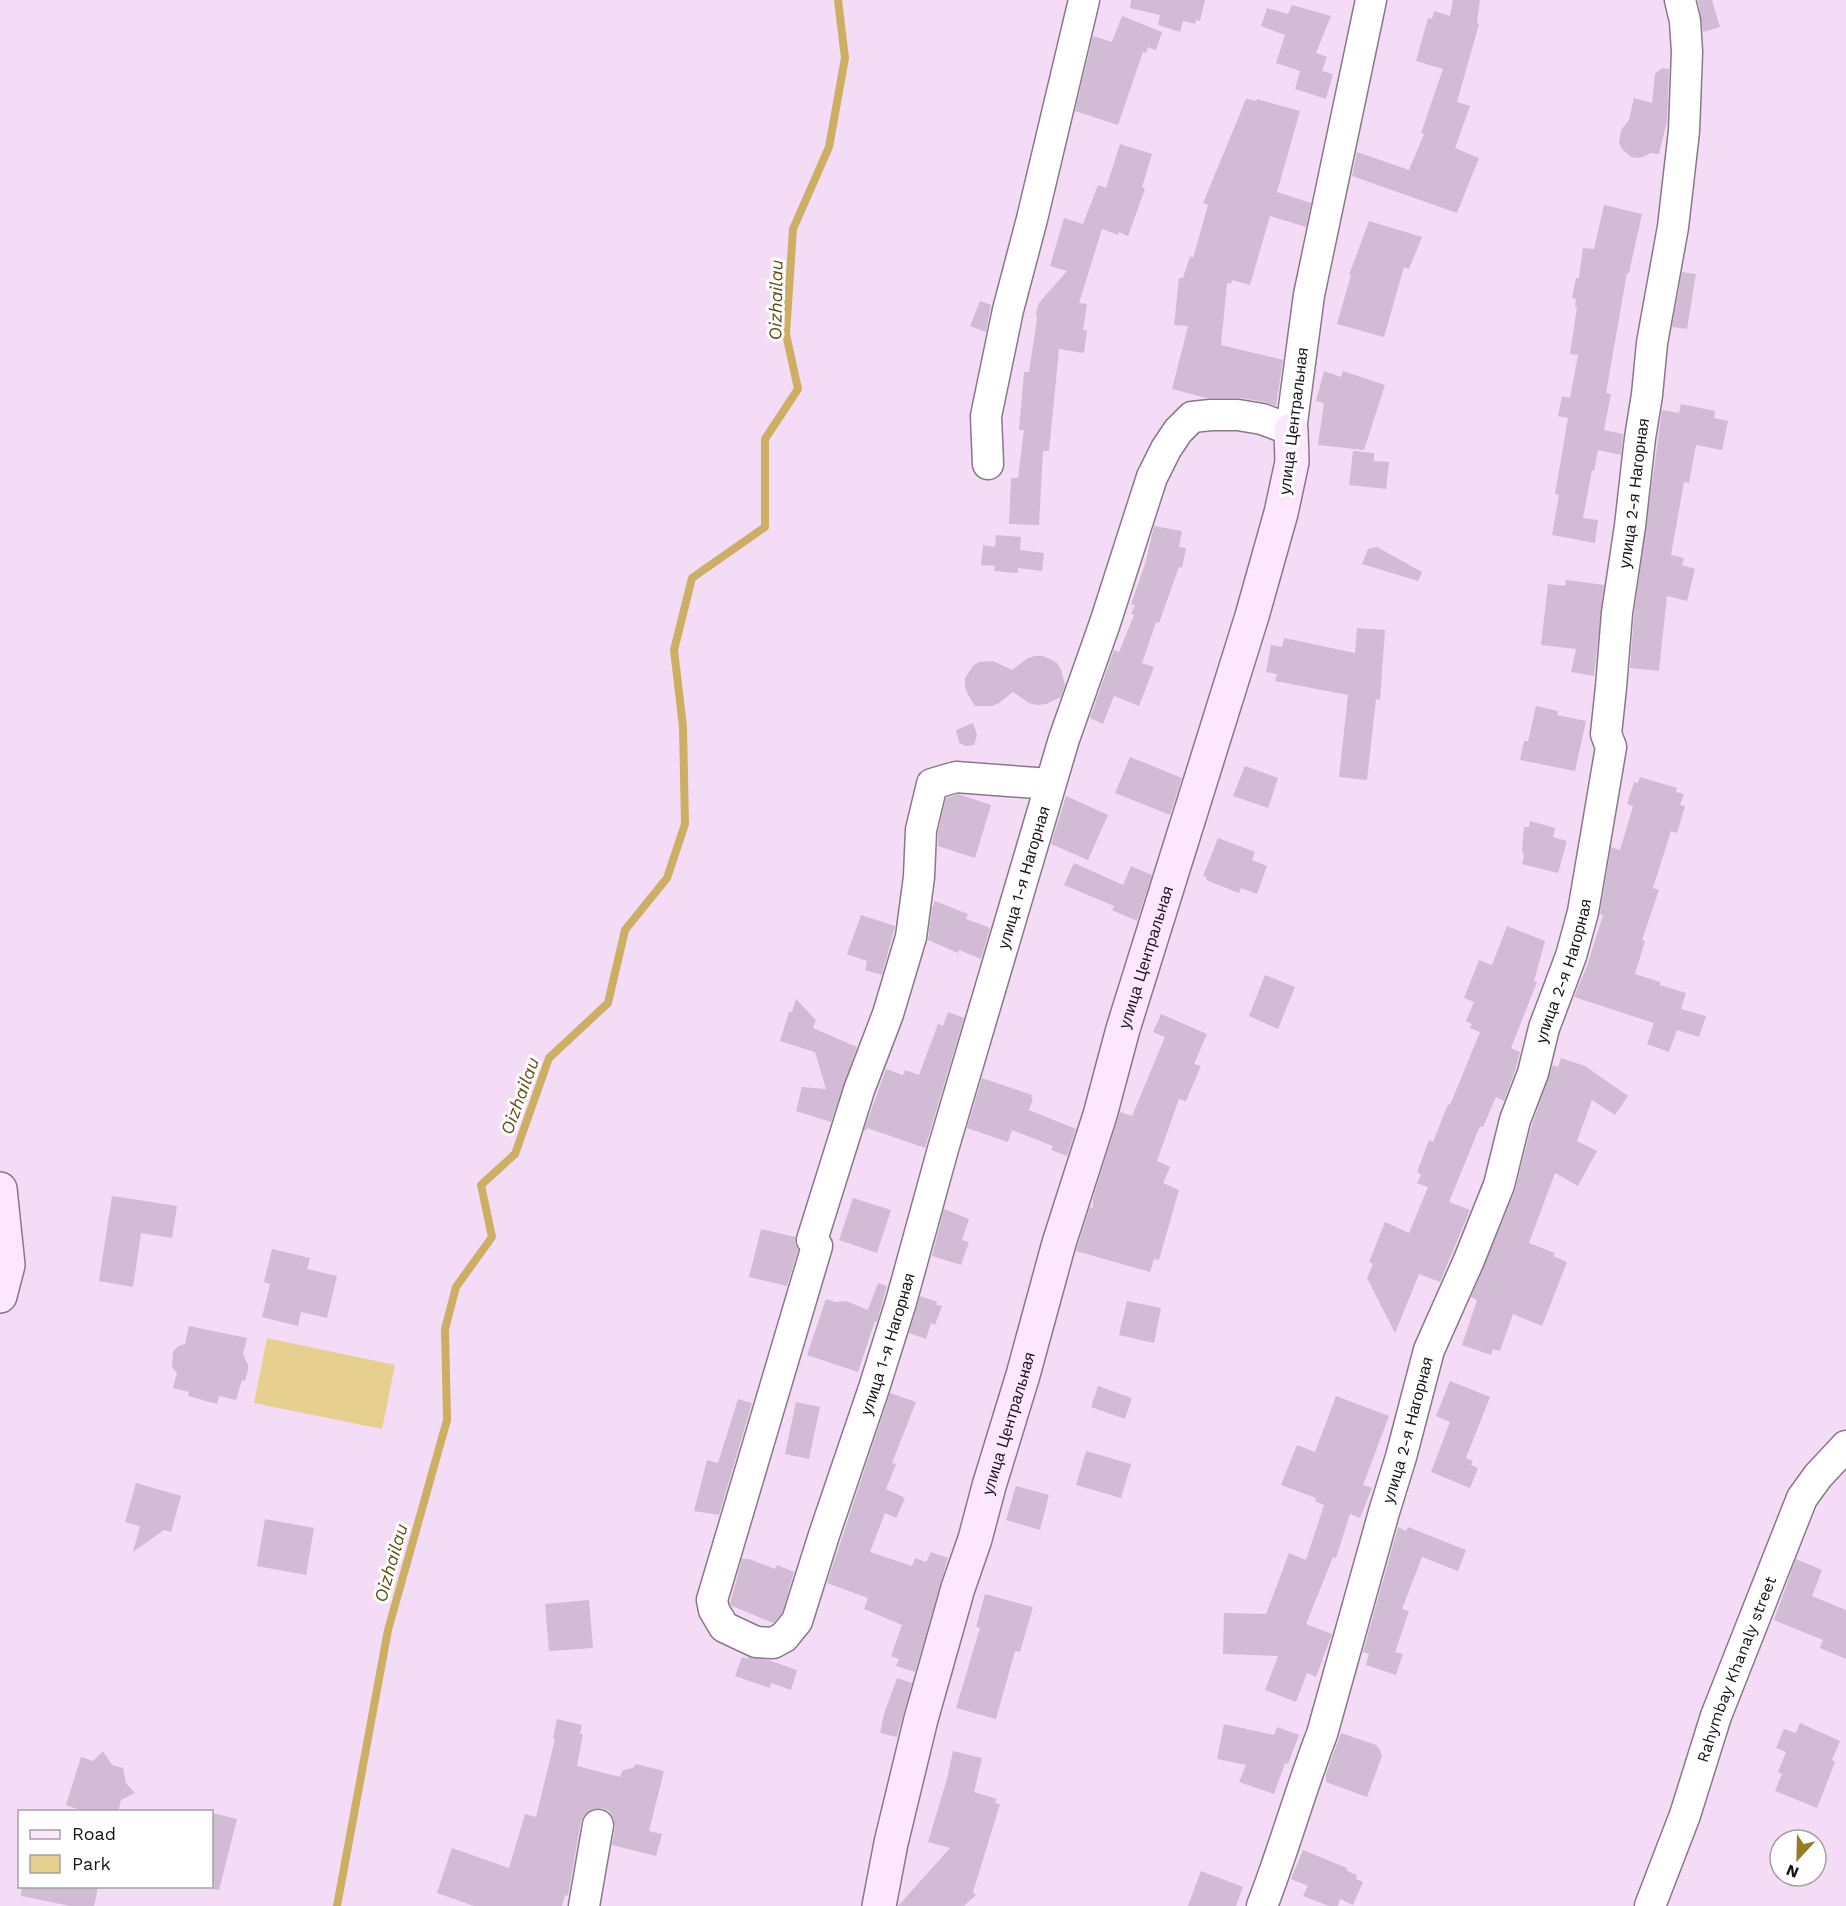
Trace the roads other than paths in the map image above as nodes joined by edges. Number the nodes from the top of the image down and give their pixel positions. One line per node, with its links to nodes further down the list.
1 (1084, 0): 5 (street)
2 (1371, 0): 4 (street, улица Центральная)
3 (1680, 0): 13 (street, улица 2-я Нагорная)
4 (1291, 430): 6 (street, улица 1-я Нагорная); 12 (street, улица Центральная)
5 (988, 464)
6 (1050, 784): 6 (street, улица 1-я Нагорная)
7 (0, 1189): 8 (street)
8 (0, 1296)
9 (1846, 1446): 14 (street, Rahymbay Khanaly street)
10 (598, 1825): 11 (street)
11 (584, 1906)
12 (879, 1906)
13 (1262, 1906)
14 (1650, 1906)

